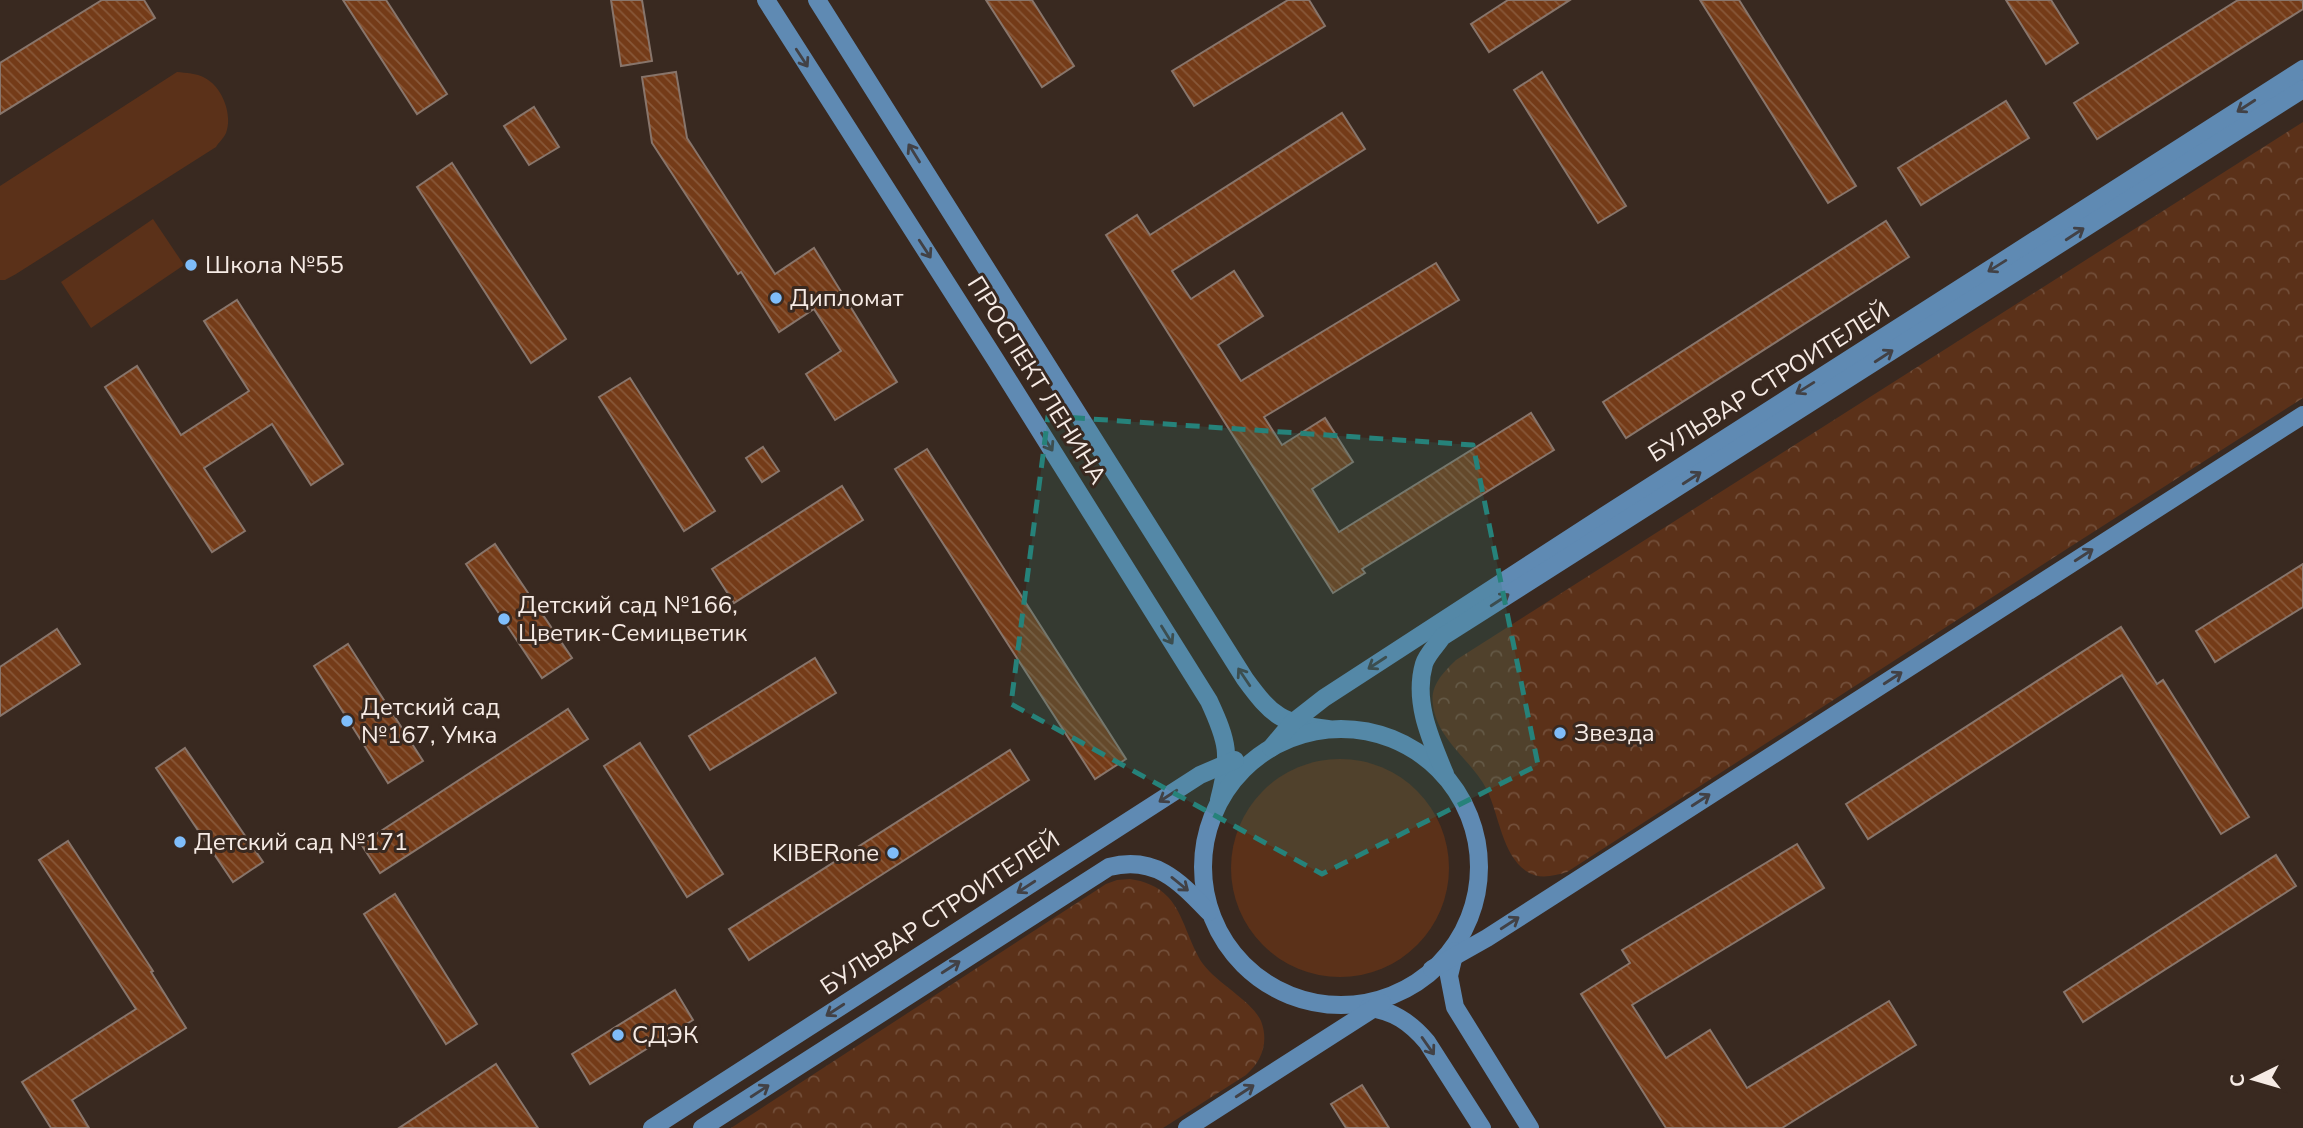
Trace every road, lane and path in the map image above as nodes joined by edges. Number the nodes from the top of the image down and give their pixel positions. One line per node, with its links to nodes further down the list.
1 (766, 0): 9 (main road, ПРОСПЕКТ ЛЕНИНА, one-way to 9)
2 (817, 0): 6 (main road, ПРОСПЕКТ ЛЕНИНА, one-way to 2)
3 (2303, 69): 6 (main road, БУЛЬВАР СТРОИТЕЛЕЙ, one-way to 6)
4 (2303, 89): 10 (main road, БУЛЬВАР СТРОИТЕЛЕЙ, one-way to 4)
5 (2303, 415): 14 (main road, one-way to 5)
6 (1292, 723): 7 (main road, ПРОСПЕКТ ЛЕНИНА); 8 (main road, БУЛЬВАР СТРОИТЕЛЕЙ)
7 (1328, 729): 8 (main road); 10 (main road, ПРОСПЕКТ ЛЕНИНА)
8 (1267, 750): 9 (main road, БУЛЬВАР СТРОИТЕЛЕЙ); 11 (main road)
9 (1227, 762): 11 (main road, ПРОСПЕКТ ЛЕНИНА); 19 (main road, БУЛЬВАР СТРОИТЕЛЕЙ, one-way to 19)
10 (1444, 774): 13 (main road)
11 (1219, 800): 12 (main road)
12 (1209, 912): 17 (main road); 20 (main road, one-way to 12)
13 (1462, 934): 14 (main road); 15 (main road)
14 (1451, 959): 15 (main road); 23 (main road)
15 (1432, 968): 16 (main road)
16 (1398, 992): 17 (main road); 18 (main road)
17 (1343, 1005): 18 (main road)
18 (1374, 1008): 21 (main road, one-way to 18); 22 (main road, one-way to 22)
19 (652, 1128)
20 (702, 1128)
21 (1187, 1128)
22 (1482, 1128)
23 (1530, 1128)

